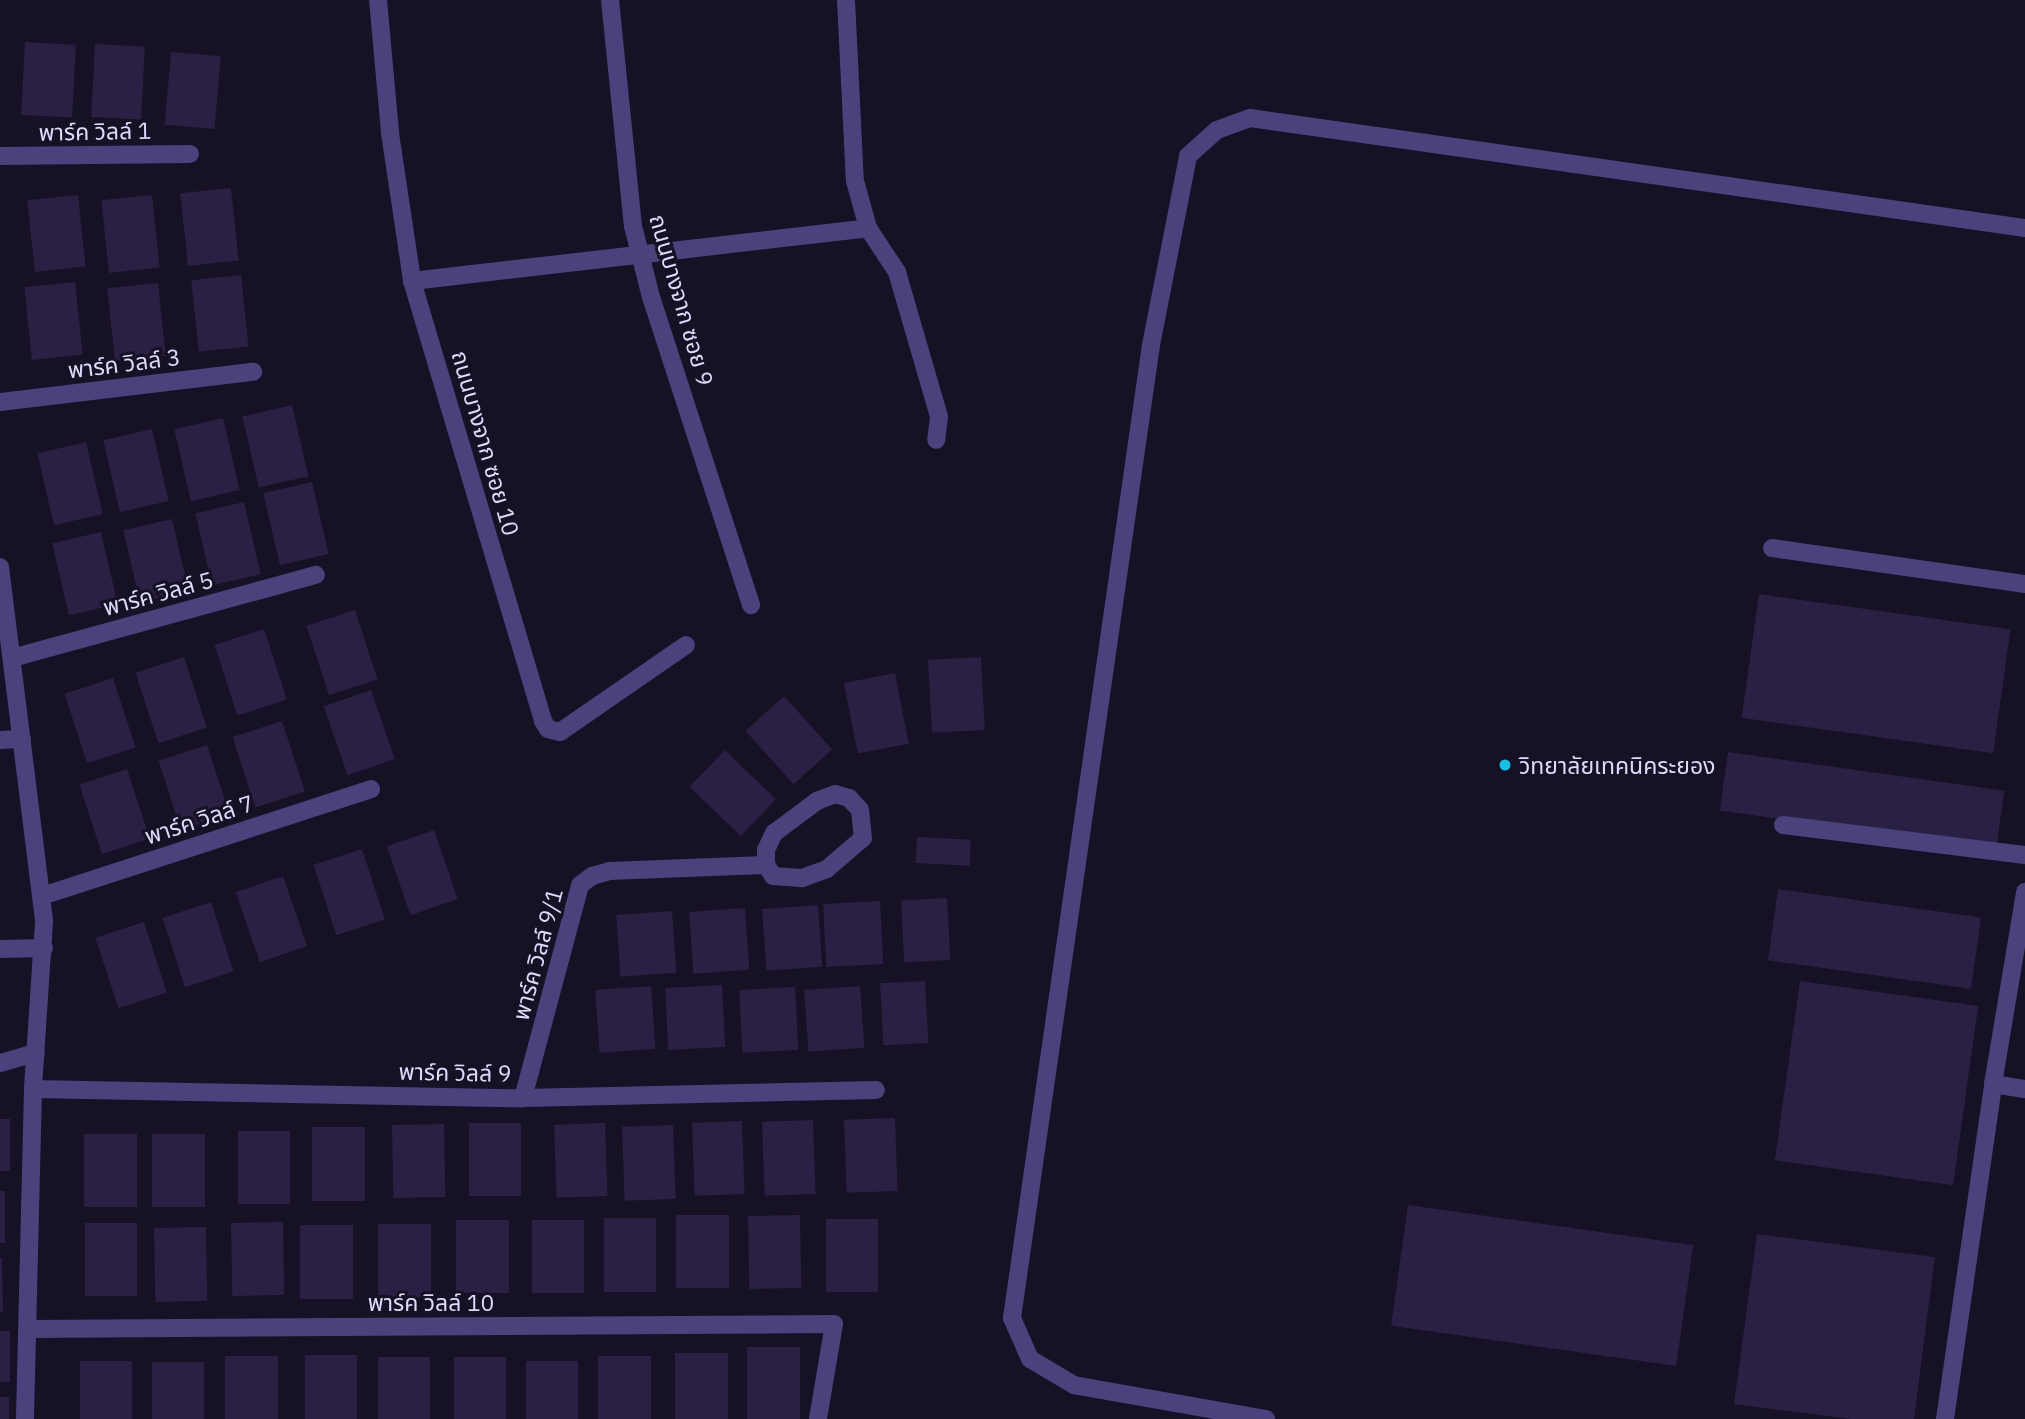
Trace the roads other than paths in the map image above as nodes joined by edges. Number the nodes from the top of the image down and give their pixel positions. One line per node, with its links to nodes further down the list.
1 (378, 0): 9 (street, ถนนบางจาก ซอย 10)
2 (610, 0): 8 (street, ถนนบางจาก ซอย 9)
3 (846, 0): 6 (street)
4 (190, 154): 5 (street, พาร์ค วิลล์ 1)
5 (0, 156)
6 (868, 228): 8 (street); 12 (street)
7 (2025, 228): 40 (street)
8 (639, 252): 9 (street); 17 (street, ถนนบางจาก ซอย 9)
9 (412, 281): 18 (street, ถนนบางจาก ซอย 10)
10 (253, 372): 11 (street, พาร์ค วิลล์ 3)
11 (0, 402)
12 (936, 440)
13 (1772, 548): 16 (street)
14 (0, 567): 19 (street)
15 (316, 575): 19 (street, พาร์ค วิลล์ 5)
16 (2025, 583)
17 (751, 605)
18 (686, 645)
19 (12, 657): 21 (street)
20 (0, 740): 21 (street)
21 (22, 740): 27 (street)
22 (371, 789): 27 (street, พาร์ค วิลล์ 7)
23 (1783, 825): 24 (street)
24 (2025, 855)
25 (766, 865): 25 (street, พาร์ค วิลล์ 9/1); 36 (street, พาร์ค วิลล์ 9/1)
26 (2025, 892): 32 (street)
27 (42, 896): 29 (street)
28 (0, 948): 29 (street)
29 (44, 948): 30 (street)
30 (36, 1053): 31 (street); 33 (street)
31 (0, 1063)
32 (1993, 1084): 34 (street); 41 (street)
33 (33, 1089): 36 (street, พาร์ค วิลล์ 9); 37 (street)
34 (2025, 1089)
35 (876, 1090): 36 (street, พาร์ค วิลล์ 9)
36 (523, 1098)
37 (28, 1329): 38 (street); 39 (street, พาร์ค วิลล์ 10)
38 (25, 1419)
39 (818, 1419)
40 (1266, 1419)
41 (1945, 1419)

